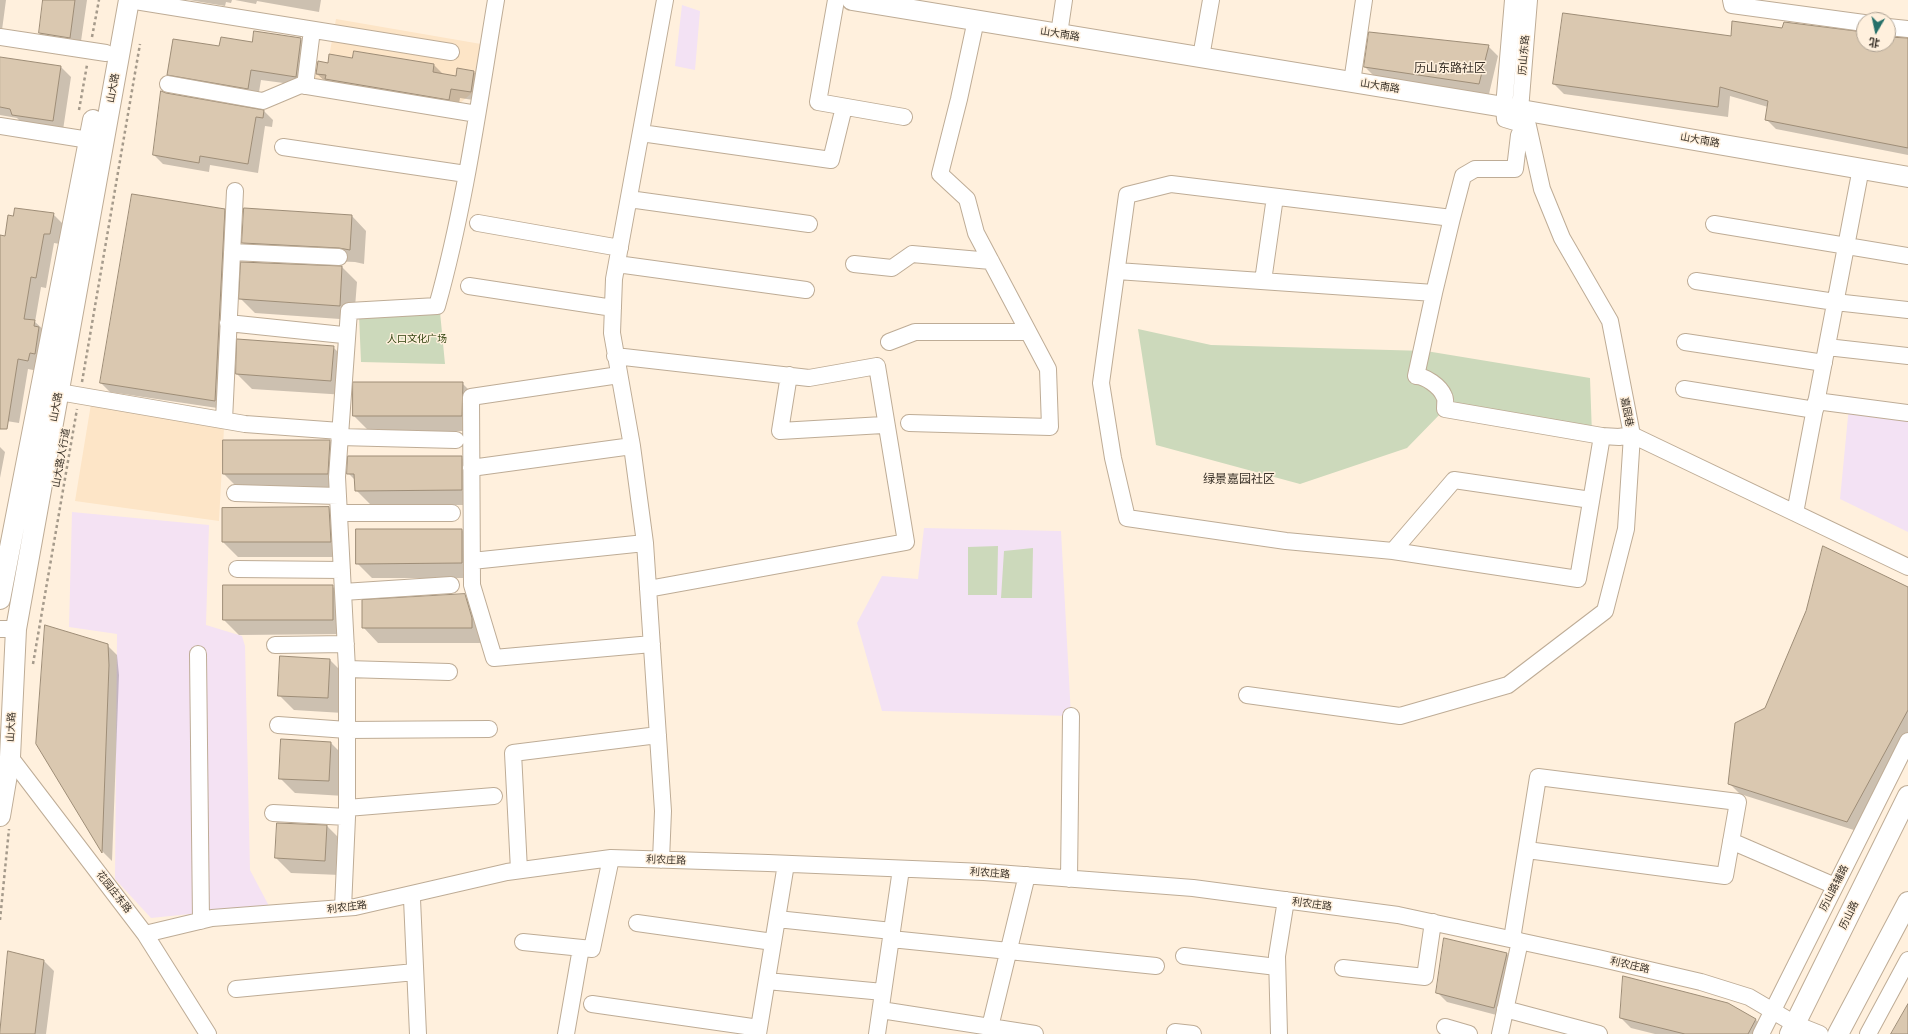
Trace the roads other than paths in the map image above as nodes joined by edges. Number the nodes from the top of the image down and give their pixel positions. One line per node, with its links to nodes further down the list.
1 (116, 0): 22 (main road, 山大路)
2 (129, 0): 17 (street); 74 (main road, 山大路)
3 (496, 0): 28 (street)
4 (665, 0): 32 (street)
5 (836, 0): 27 (street)
6 (852, 0): 13 (main road, 山大南路)
7 (1064, 0): 19 (street)
8 (1211, 0): 23 (street)
9 (1364, 0): 24 (street)
10 (1513, 0): 29 (street, 历山东路)
11 (1529, 0): 29 (street, 历山东路)
12 (1732, 0): 15 (street)
13 (909, 5): 14 (main road, 山大南路)
14 (976, 20): 19 (main road, 山大南路); 50 (street)
15 (1856, 22)
16 (1896, 28): 18 (street)
17 (312, 30): 21 (street); 26 (street)
18 (1908, 30)
19 (1059, 34): 23 (main road, 山大南路)
20 (0, 37): 22 (street)
21 (451, 52)
22 (106, 53): 33 (main road, 山大路)
23 (1201, 57): 24 (main road, 山大南路)
24 (1352, 82): 29 (main road, 山大南路)
25 (168, 84): 26 (street)
26 (305, 86): 28 (street)
27 (844, 106): 30 (street); 32 (street)
28 (477, 114): 36 (street)
29 (1517, 114): 35 (main road, 山大南路); 41 (street); 81 (street, 嘉园巷)
30 (904, 116)
31 (0, 126): 33 (street)
32 (641, 133): 40 (street)
33 (89, 140): 101 (main road, 山大路)
34 (283, 147): 36 (street)
35 (1861, 168): 37 (main road, 山大南路); 45 (street)
36 (466, 174): 80 (street)
37 (1908, 174)
38 (235, 191): 47 (street)
39 (1275, 197): 41 (street); 53 (street); 54 (street)
40 (629, 200): 43 (street); 46 (street)
41 (1452, 218): 58 (street)
42 (478, 223): 46 (street)
43 (809, 224)
44 (1714, 224): 45 (street)
45 (1846, 246): 48 (street); 59 (street)
46 (620, 248): 51 (street)
47 (232, 252): 49 (street); 62 (street)
48 (1908, 256)
49 (339, 257)
50 (991, 261): 52 (street); 63 (street)
51 (617, 264): 57 (street); 60 (street)
52 (854, 264)
53 (1117, 271): 54 (street); 93 (street)
54 (1263, 281): 58 (street)
55 (1696, 281): 59 (street)
56 (469, 286): 60 (street)
57 (806, 290)
58 (1434, 293): 82 (street)
59 (1835, 302): 61 (street); 67 (street)
60 (613, 308): 68 (street)
61 (1908, 310)
62 (228, 323): 64 (street); 77 (street)
63 (1028, 332): 65 (street); 78 (street)
64 (343, 335)
65 (888, 342)
66 (1684, 342): 70 (street)
67 (1827, 347): 69 (street); 70 (street)
68 (615, 356): 71 (street); 72 (street)
69 (1908, 356)
70 (1824, 363): 75 (street)
71 (619, 375): 84 (street); 85 (street)
72 (789, 375): 79 (street); 99 (street)
73 (1684, 389): 75 (street)
74 (58, 392): 77 (street); 102 (main road, 山大路)
75 (1816, 405): 76 (street); 91 (street)
76 (1908, 413)
77 (224, 420): 80 (street)
78 (909, 423)
79 (883, 425)
80 (340, 434): 83 (street); 87 (street)
81 (1632, 435): 82 (street); 91 (street, 嘉园巷); 109 (street)
82 (1602, 436): 88 (street)
83 (456, 440)
84 (632, 446): 85 (street); 92 (street)
85 (471, 468): 94 (street)
86 (235, 492): 87 (street)
87 (338, 496): 89 (street)
88 (1591, 500): 93 (street); 93 (street)
89 (339, 513): 90 (street); 97 (street)
90 (452, 513)
91 (1795, 513): 95 (street, 嘉园巷)
92 (645, 543): 94 (street); 99 (street)
93 (1393, 551)
94 (472, 560): 104 (street)
95 (1908, 567)
96 (237, 569): 97 (street)
97 (342, 570): 100 (street)
98 (451, 585): 100 (street)
99 (648, 589): 104 (street)
100 (343, 592): 103 (street)
101 (0, 599)
102 (8, 629): 116 (main road, 山大路)
103 (346, 644): 105 (street); 107 (street)
104 (652, 644): 114 (street)
105 (275, 645)
106 (198, 654): 137 (street)
107 (347, 669): 108 (street); 113 (street)
108 (449, 672)
109 (1247, 695)
110 (1071, 716): 130 (street)
111 (278, 725): 113 (street)
112 (489, 729): 113 (street)
113 (347, 730): 119 (street)
114 (658, 735): 125 (street); 128 (street)
115 (1908, 741): 131 (street, 历山路辅路)
116 (10, 757): 121 (main road, 山大路); 140 (street, 花园庄东路)
117 (494, 796): 119 (street)
118 (1908, 796): 162 (main road, 历山路)
119 (347, 812): 120 (street); 135 (street)
120 (273, 813)
121 (5, 821)
122 (1731, 841): 123 (street); 123 (street); 131 (street)
123 (1526, 850): 142 (street)
124 (612, 858): 125 (street, 利农庄路); 128 (street, 利农庄路); 145 (street)
125 (661, 860): 126 (street, 利农庄路)
126 (786, 864): 127 (street, 利农庄路); 136 (street)
127 (900, 869): 129 (street, 利农庄路); 141 (street)
128 (519, 870): 135 (street, 利农庄路)
129 (1027, 876): 130 (street, 利农庄路); 146 (street)
130 (1069, 879): 133 (street, 利农庄路)
131 (1835, 886): 159 (street, 历山路辅路)
132 (412, 899): 152 (street)
133 (1286, 900): 138 (street, 利农庄路); 150 (street)
134 (1908, 902): 177 (main road)
135 (342, 908): 137 (street, 利农庄路)
136 (777, 919): 141 (street); 144 (street)
137 (201, 921): 140 (street, 利农庄路)
138 (1433, 922): 142 (street, 利农庄路); 151 (street)
139 (637, 923): 144 (street)
140 (146, 934): 165 (street, 花园庄东路)
141 (891, 935): 146 (street); 155 (street)
142 (1516, 940): 157 (street); 159 (street, 利农庄路)
143 (523, 942): 145 (street)
144 (773, 942): 153 (street)
145 (581, 948): 167 (street)
146 (1008, 951): 149 (street); 160 (street)
147 (1184, 956): 150 (street)
148 (1908, 960): 178 (street)
149 (1156, 966)
150 (1277, 967): 171 (street)
151 (1343, 968)
152 (415, 972): 154 (street); 166 (street)
153 (767, 981): 155 (street); 163 (street)
154 (236, 989)
155 (883, 992): 158 (street)
156 (592, 1004): 163 (street)
157 (1505, 1009): 173 (street); 174 (street)
158 (880, 1010): 160 (street); 168 (street)
159 (1773, 1010): 162 (street, 利农庄路); 175 (street, 历山路辅路)
160 (990, 1027): 169 (street)
161 (1445, 1027): 172 (street)
162 (1793, 1029): 176 (street, 利农庄路)
163 (758, 1031)
164 (1175, 1032): 170 (street)
165 (208, 1034)
166 (418, 1034)
167 (566, 1034)
168 (877, 1034)
169 (1035, 1034)
170 (1193, 1034)
171 (1279, 1034)
172 (1469, 1034)
173 (1500, 1034)
174 (1599, 1034)
175 (1760, 1034)
176 (1820, 1034)
177 (1838, 1034)
178 (1868, 1034)

